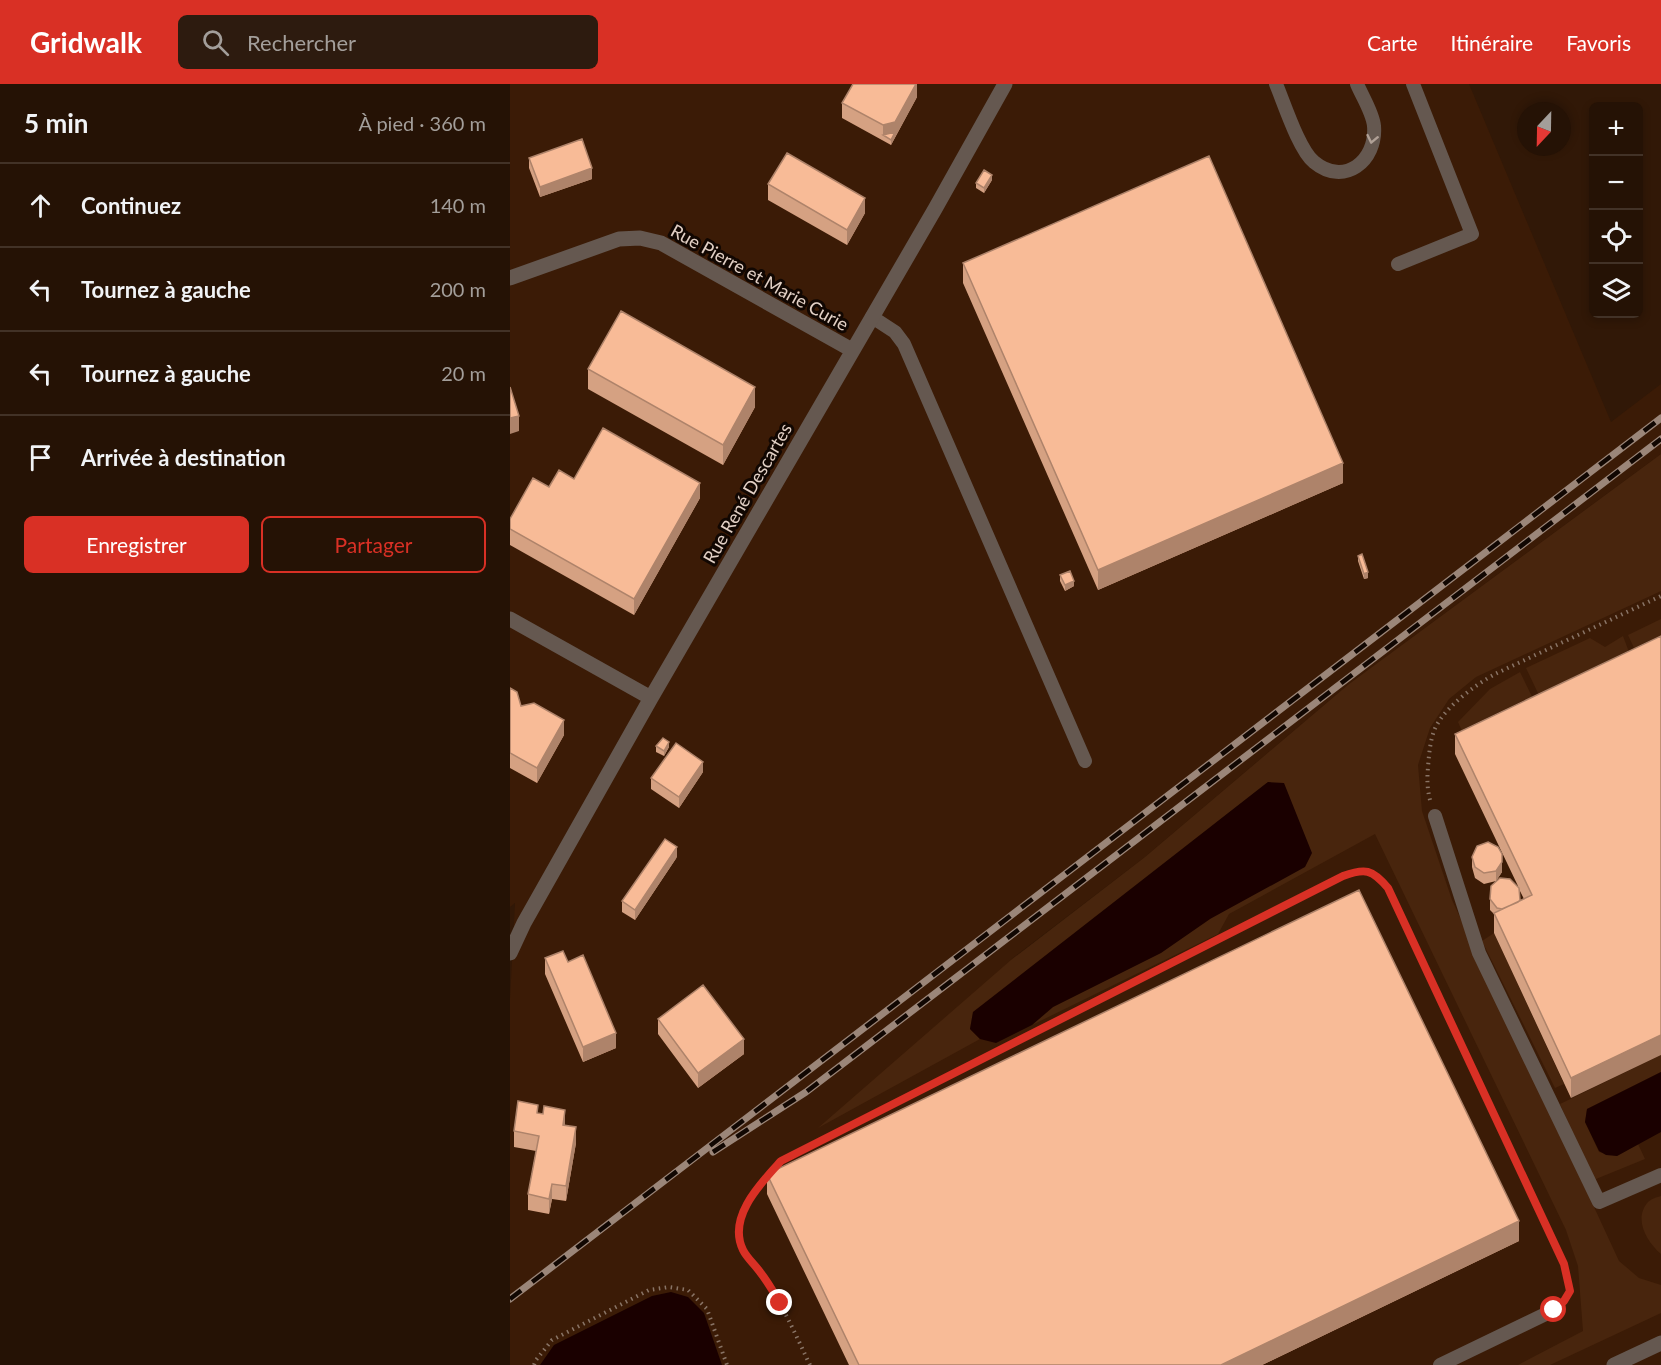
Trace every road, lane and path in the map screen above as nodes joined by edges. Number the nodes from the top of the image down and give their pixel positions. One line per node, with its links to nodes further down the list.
1 (1005, 84): 7 (street, Rue René Descartes)
2 (1276, 84): 3 (lane, one-way to 2)
3 (1356, 84)
4 (1413, 84): 5 (lane)
5 (1398, 264)
6 (510, 278): 8 (street, Rue Pierre et Marie Curie)
7 (872, 316): 8 (street, Rue René Descartes); 12 (lane)
8 (852, 350): 11 (street, Rue René Descartes)
9 (1661, 596): 13 (path)
10 (510, 619): 11 (street)
11 (651, 698): 14 (street, Rue René Descartes)
12 (1085, 761)
13 (1435, 816): 17 (lane)
14 (524, 923): 15 (street, Rue René Descartes); 16 (street, Rue René Descartes)
15 (510, 939)
16 (510, 953)
17 (1661, 1175)
18 (1554, 1310): 22 (path); 23 (lane)
19 (1661, 1343): 24 (street)
20 (534, 1365): 21 (path)
21 (726, 1365)
22 (810, 1365)
23 (1440, 1365)
24 (1614, 1365)

